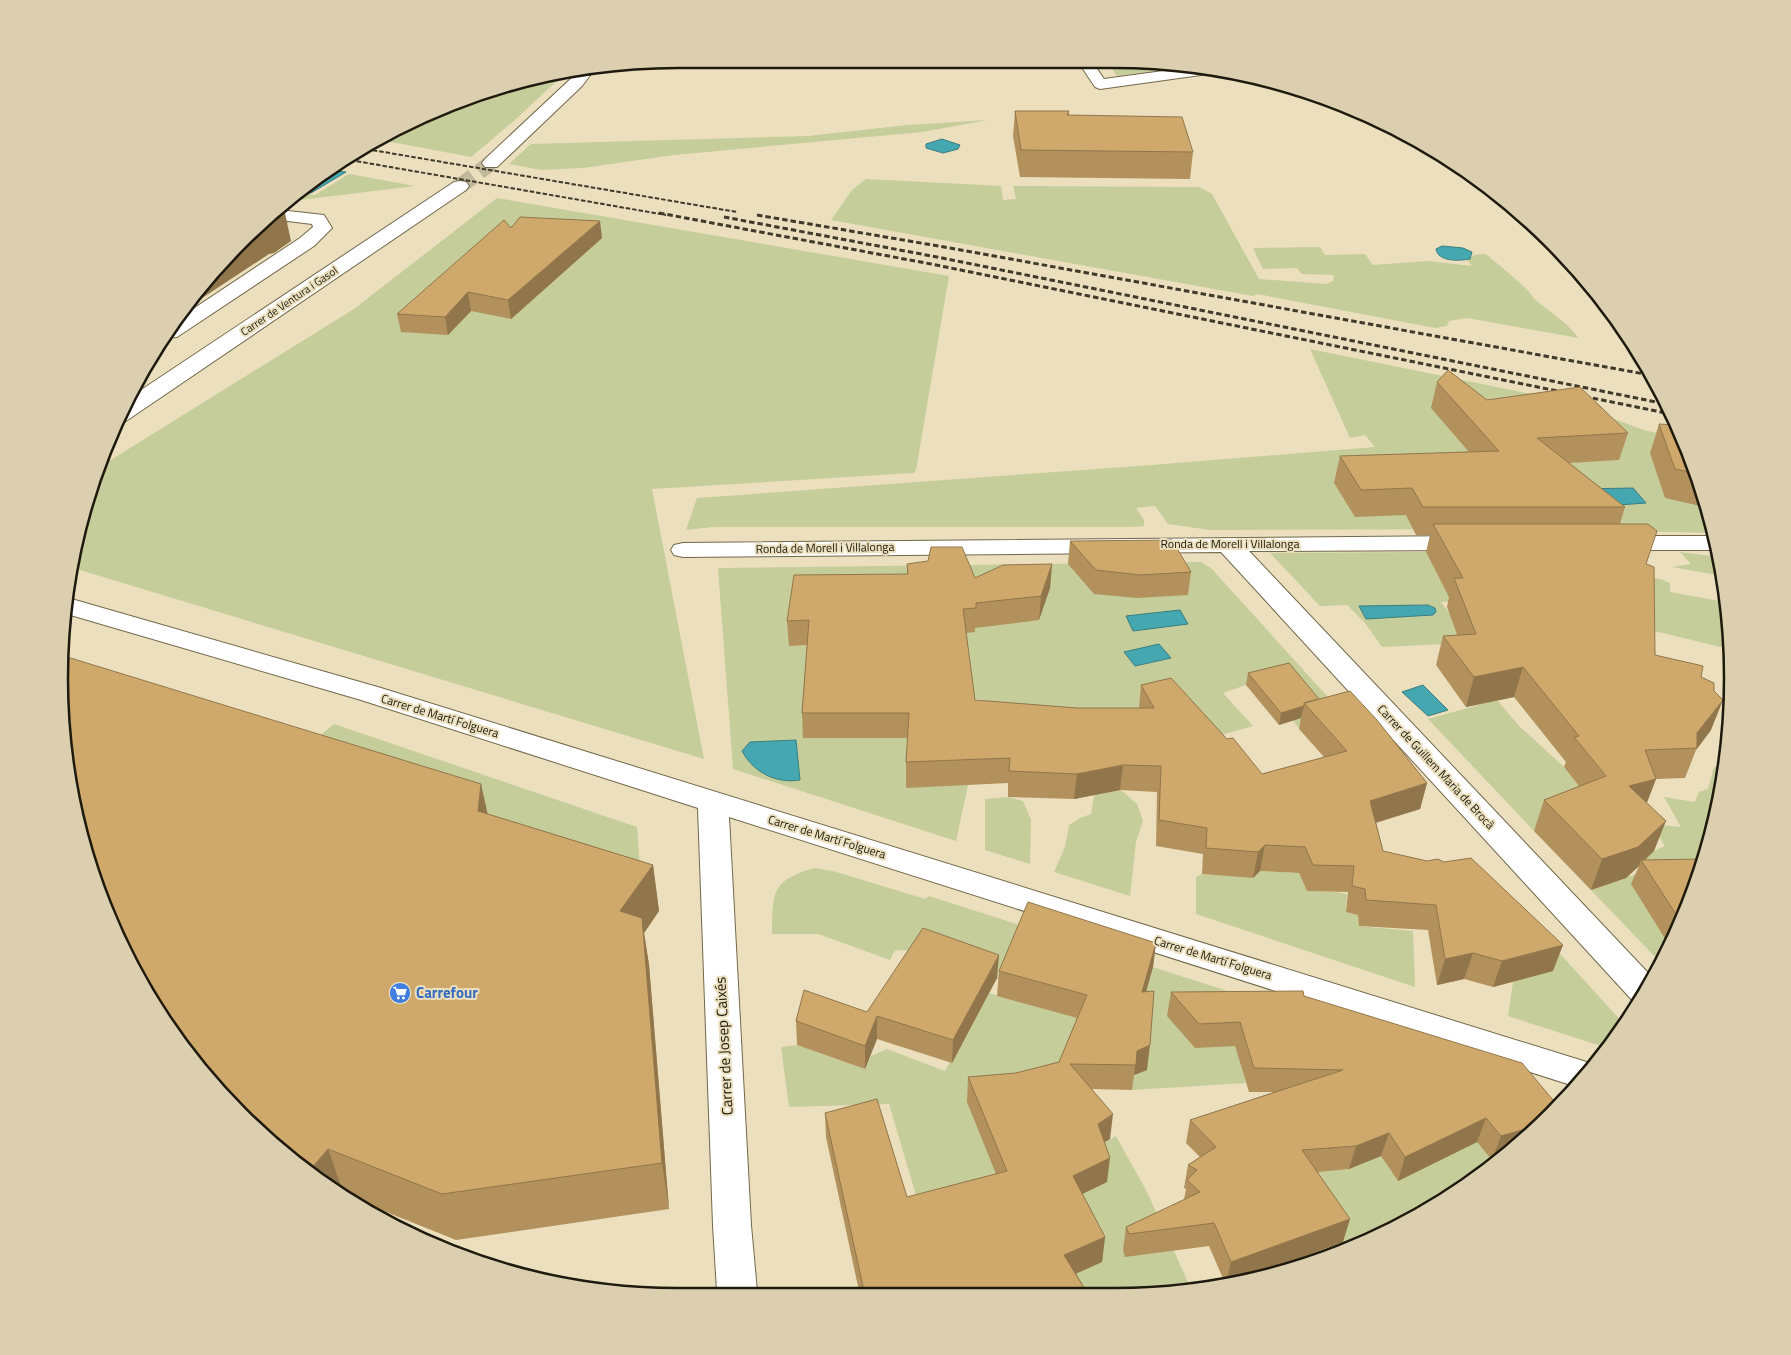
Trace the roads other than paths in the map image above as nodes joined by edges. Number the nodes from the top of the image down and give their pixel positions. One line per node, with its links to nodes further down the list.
1 (1089, 68): 2 (street)
2 (1185, 72)
3 (584, 75): 4 (street)
4 (490, 163)
5 (460, 186): 8 (street, Carrer de Ventura i Gasol)
6 (277, 217): 7 (street)
7 (178, 327)
8 (130, 408)
9 (1487, 543): 12 (street, Ronda de Morell i Villalonga)
10 (1596, 543): 11 (street)
11 (1708, 543)
12 (1228, 544): 13 (street, Ronda de Morell i Villalonga); 16 (street, Carrer de Guillem Maria de Brocà)
13 (683, 550)
14 (72, 607): 15 (street, Carrer de Martí Folguera)
15 (713, 801): 17 (street, Carrer de Martí Folguera); 18 (street, Carrer de Josep Caixés)
16 (1639, 986)
17 (1578, 1073)
18 (737, 1288)

